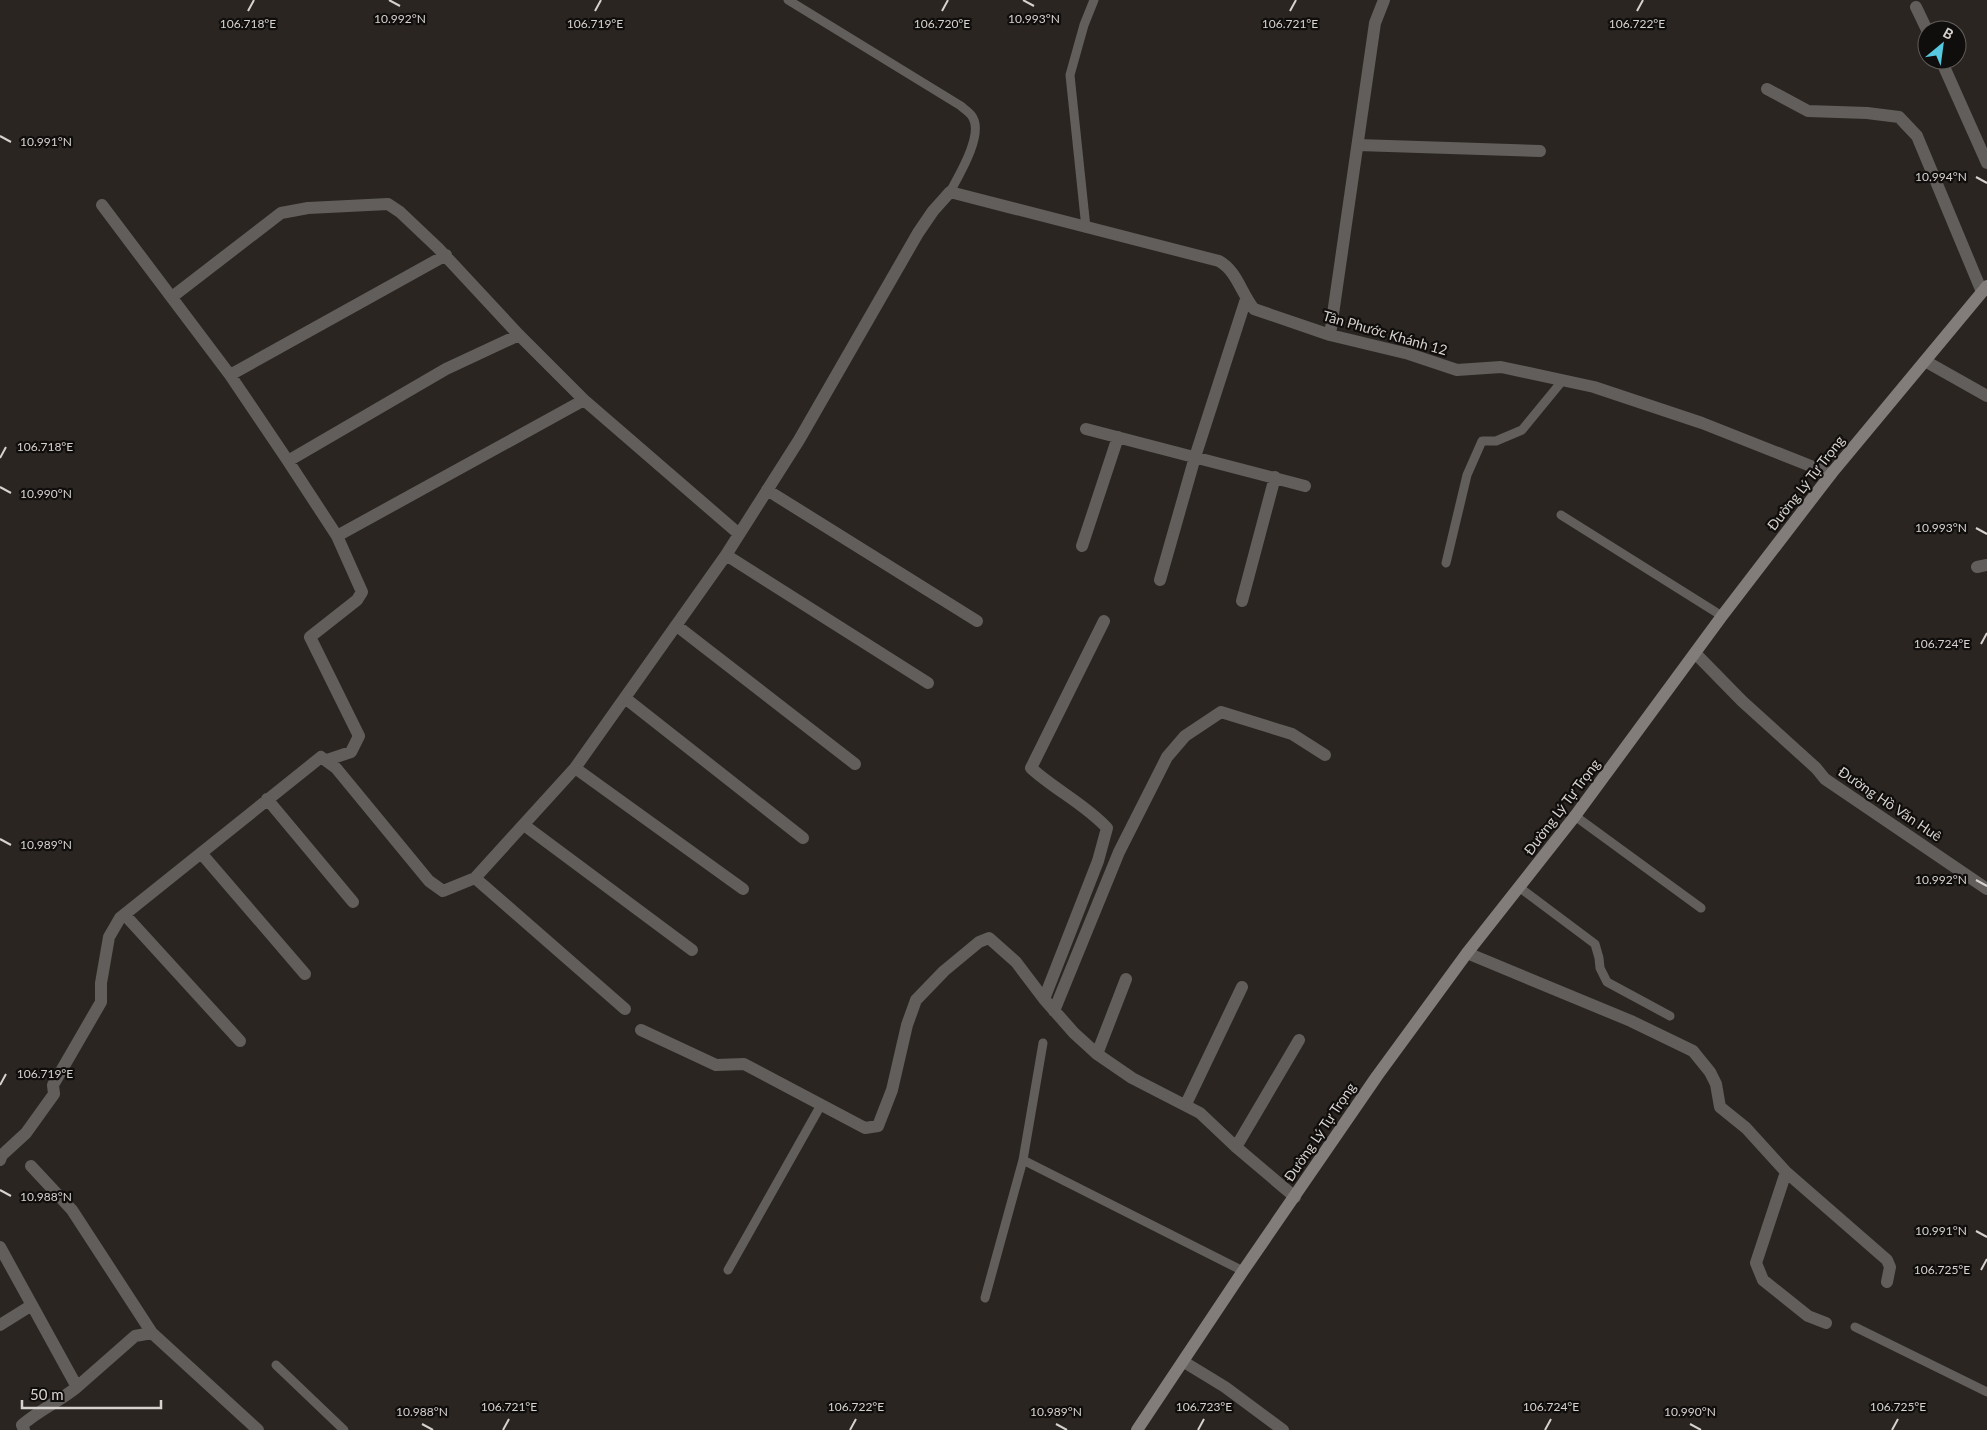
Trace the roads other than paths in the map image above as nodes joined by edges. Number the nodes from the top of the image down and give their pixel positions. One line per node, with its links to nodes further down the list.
1 (788, 0): 11 (lane)
2 (1094, 0): 13 (lane)
3 (1384, 0): 8 (street)
4 (1916, 7): 5 (street)
5 (1922, 20)
6 (1945, 70): 10 (street)
7 (1766, 89): 15 (street)
8 (1358, 145): 9 (street); 18 (street)
9 (1540, 151)
10 (1987, 162)
11 (950, 192): 13 (street, Tân Phước Khánh 12); 32 (street)
12 (102, 205): 16 (street)
13 (1086, 228): 17 (street, Tân Phước Khánh 12)
14 (446, 256): 16 (street); 19 (street); 21 (street)
15 (1985, 289): 20 (main road, Đường Lý Tự Trọng)
16 (172, 296): 21 (street)
17 (1246, 299): 18 (street, Tân Phước Khánh 12); 27 (street)
18 (1330, 334): 22 (street, Tân Phước Khánh 12)
19 (519, 335): 24 (street); 28 (street)
20 (1925, 361): 23 (street); 29 (main road, Đường Lý Tự Trọng)
21 (230, 375): 28 (street)
22 (1563, 380): 29 (street, Tân Phước Khánh 12); 38 (lane)
23 (1987, 396)
24 (584, 400): 34 (street); 35 (street)
25 (1086, 429): 26 (street)
26 (1118, 437): 27 (street); 36 (street)
27 (1195, 457): 30 (street); 39 (street)
28 (288, 461): 35 (street)
29 (1831, 474): 41 (main road, Đường Lý Tự Trọng)
30 (1275, 477): 31 (street); 40 (street)
31 (1305, 486)
32 (767, 490): 34 (street); 42 (street)
33 (1561, 515): 41 (lane)
34 (740, 534): 37 (street)
35 (337, 536): 49 (street)
36 (1082, 546)
37 (726, 555): 44 (street); 46 (street)
38 (1446, 563)
39 (1160, 580)
40 (1242, 602)
41 (1722, 616): 45 (main road, Đường Lý Tự Trọng)
42 (977, 620)
43 (1104, 620): 69 (street)
44 (677, 626): 47 (street); 50 (street)
45 (1696, 654): 53 (main road, Đường Lý Tự Trọng); 60 (street, Đường Hồ Văn Huê)
46 (928, 682)
47 (625, 698): 51 (street); 55 (street)
48 (1325, 755): 71 (street)
49 (327, 760): 52 (street); 57 (street)
50 (855, 764)
51 (576, 768): 54 (street); 59 (street)
52 (267, 799): 56 (street); 61 (street)
53 (1575, 816): 58 (main road, Đường Lý Tự Trọng); 62 (lane)
54 (524, 825): 57 (street); 64 (street)
55 (803, 838)
56 (201, 852): 63 (street); 66 (street)
57 (475, 878): 70 (street)
58 (1520, 888): 65 (main road, Đường Lý Tự Trọng); 72 (lane)
59 (743, 889)
60 (1987, 889)
61 (353, 902)
62 (1701, 908)
63 (125, 915): 75 (street); 81 (street)
64 (692, 950)
65 (1467, 953): 84 (street); 85 (main road, Đường Lý Tự Trọng)
66 (305, 974)
67 (1126, 979): 77 (street)
68 (1242, 987): 78 (street)
69 (1044, 999): 71 (street); 79 (street)
70 (625, 1009)
71 (1054, 1010): 77 (street)
72 (1670, 1016)
73 (641, 1030): 79 (street)
74 (1299, 1040): 80 (street)
75 (240, 1041)
76 (1043, 1043): 82 (lane)
77 (1097, 1054): 78 (street)
78 (1186, 1104): 80 (street)
79 (821, 1105): 87 (lane)
80 (1236, 1147): 85 (street)
81 (0, 1160)
82 (1023, 1160): 88 (lane); 90 (lane)
83 (31, 1166): 95 (street)
84 (1786, 1172): 89 (street); 92 (street)
85 (1295, 1197): 88 (main road, Đường Lý Tự Trọng)
86 (0, 1248): 91 (street)
87 (728, 1270)
88 (1243, 1271): 96 (main road, Đường Lý Tự Trọng)
89 (1887, 1282)
90 (985, 1298)
91 (32, 1305): 93 (street); 98 (street)
92 (1826, 1323)
93 (0, 1325)
94 (1855, 1327): 99 (lane)
95 (152, 1333): 98 (street); 101 (street)
96 (1184, 1362): 103 (main road, Đường Lý Tự Trọng); 104 (street)
97 (276, 1365): 102 (lane)
98 (77, 1387): 100 (street)
99 (1987, 1392)
100 (20, 1428)
101 (258, 1430)
102 (344, 1430)
103 (1137, 1430)
104 (1283, 1430)

